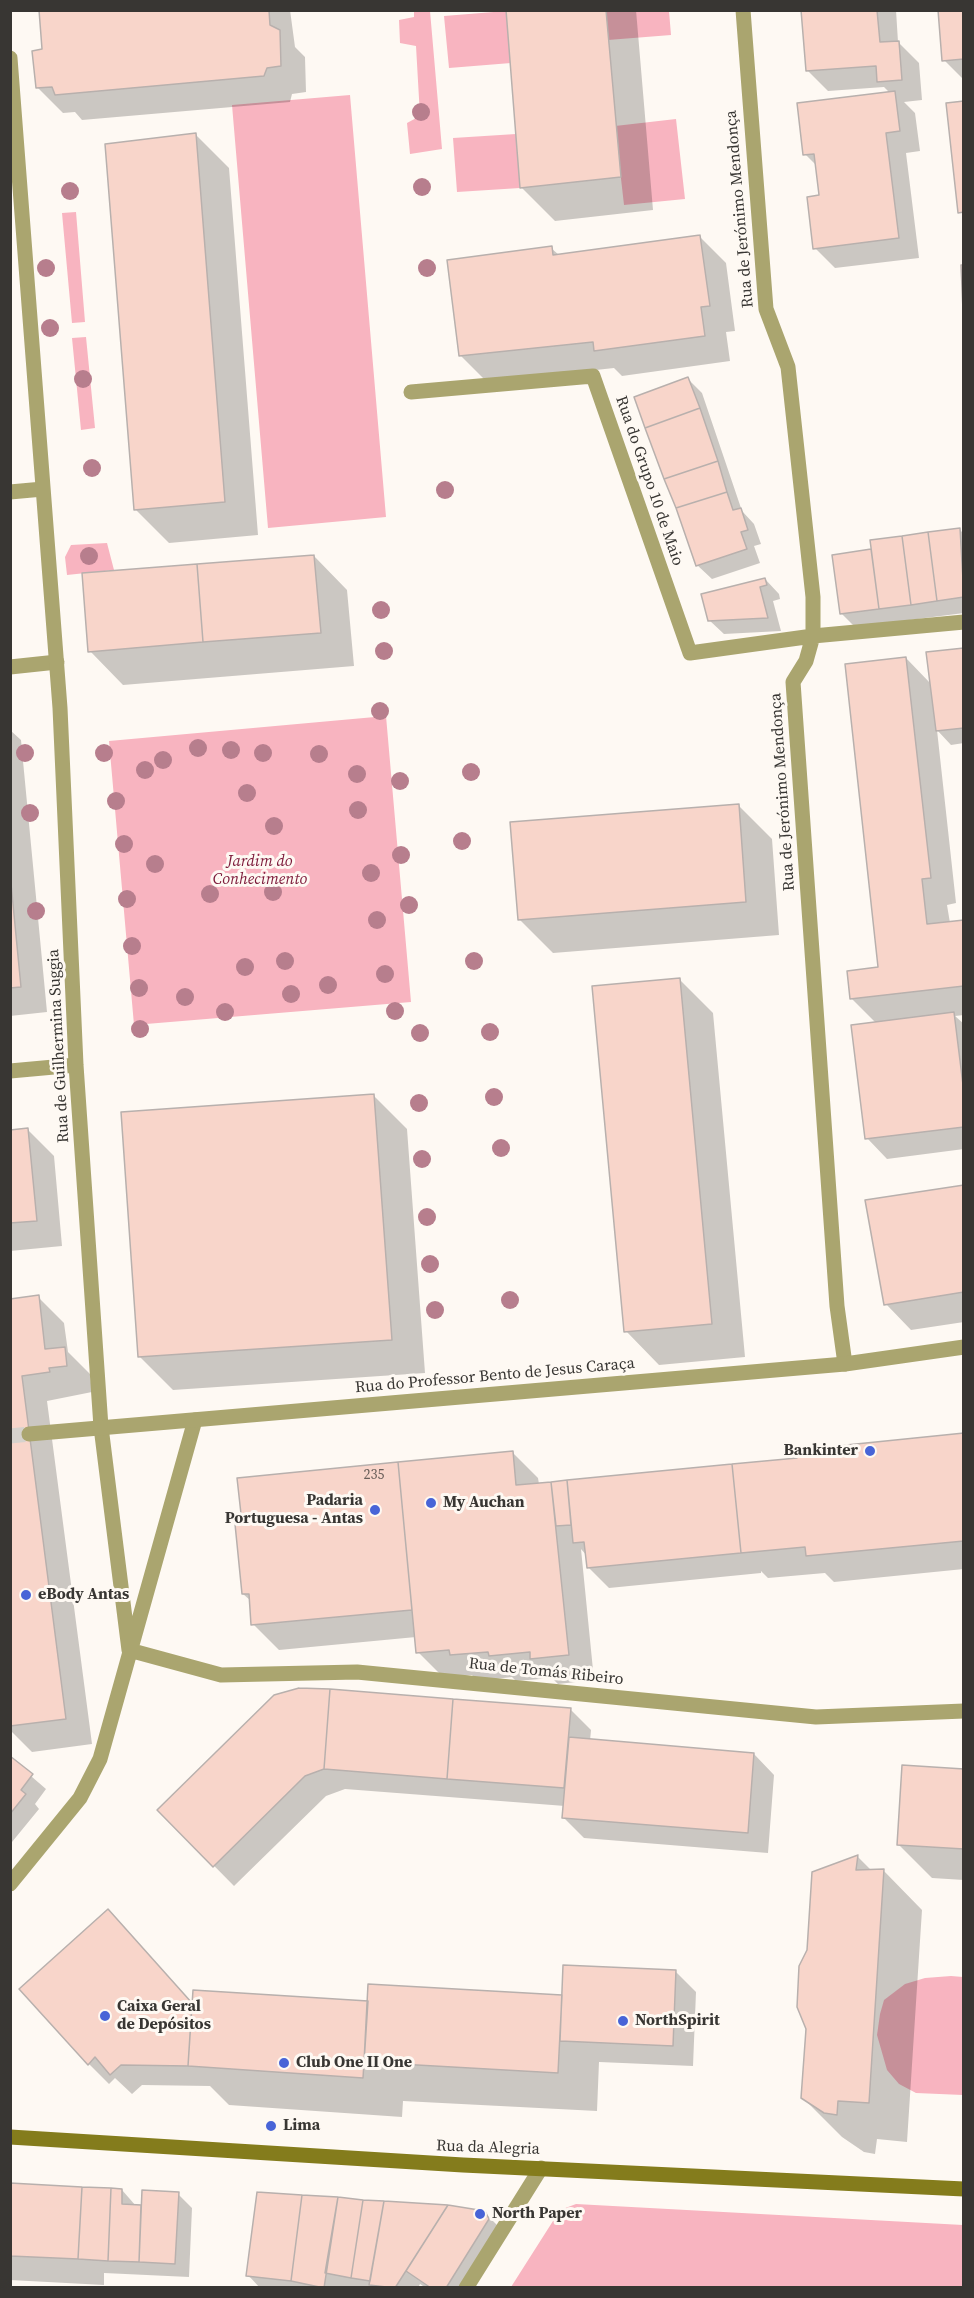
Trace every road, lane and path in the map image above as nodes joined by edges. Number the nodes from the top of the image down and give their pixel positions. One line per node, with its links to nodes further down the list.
1 (743, 10): 7 (street, Rua de Jerónimo Mendonça)
2 (10, 58): 4 (street, Rua de Guilhermina Suggia)
3 (411, 392): 7 (street, Rua do Grupo 10 de Maio)
4 (43, 489): 5 (street); 8 (street, Rua de Guilhermina Suggia)
5 (10, 492)
6 (963, 622): 7 (street)
7 (813, 636): 13 (street, Rua de Jerónimo Mendonça)
8 (57, 663): 9 (street); 10 (street, Rua de Guilhermina Suggia)
9 (10, 667)
10 (76, 1065): 11 (street); 15 (street, Rua de Guilhermina Suggia)
11 (10, 1071)
12 (963, 1347): 13 (street, Rua do Professor Bento de Jesus Caraça)
13 (845, 1364): 14 (street, Rua do Professor Bento de Jesus Caraça)
14 (195, 1420): 15 (street, Rua do Professor Bento de Jesus Caraça); 17 (street)
15 (101, 1427): 16 (street, Rua do Professor Bento de Jesus Caraça); 17 (street, Rua de Guilhermina Suggia)
16 (30, 1434)
17 (129, 1650): 18 (street, Rua de Tomás Ribeiro); 19 (street)
18 (963, 1711)
19 (10, 1884)
20 (10, 2138): 21 (main road, Rua da Alegria)
21 (541, 2168): 22 (main road, Rua da Alegria); 23 (street)
22 (963, 2189)
23 (466, 2288)

